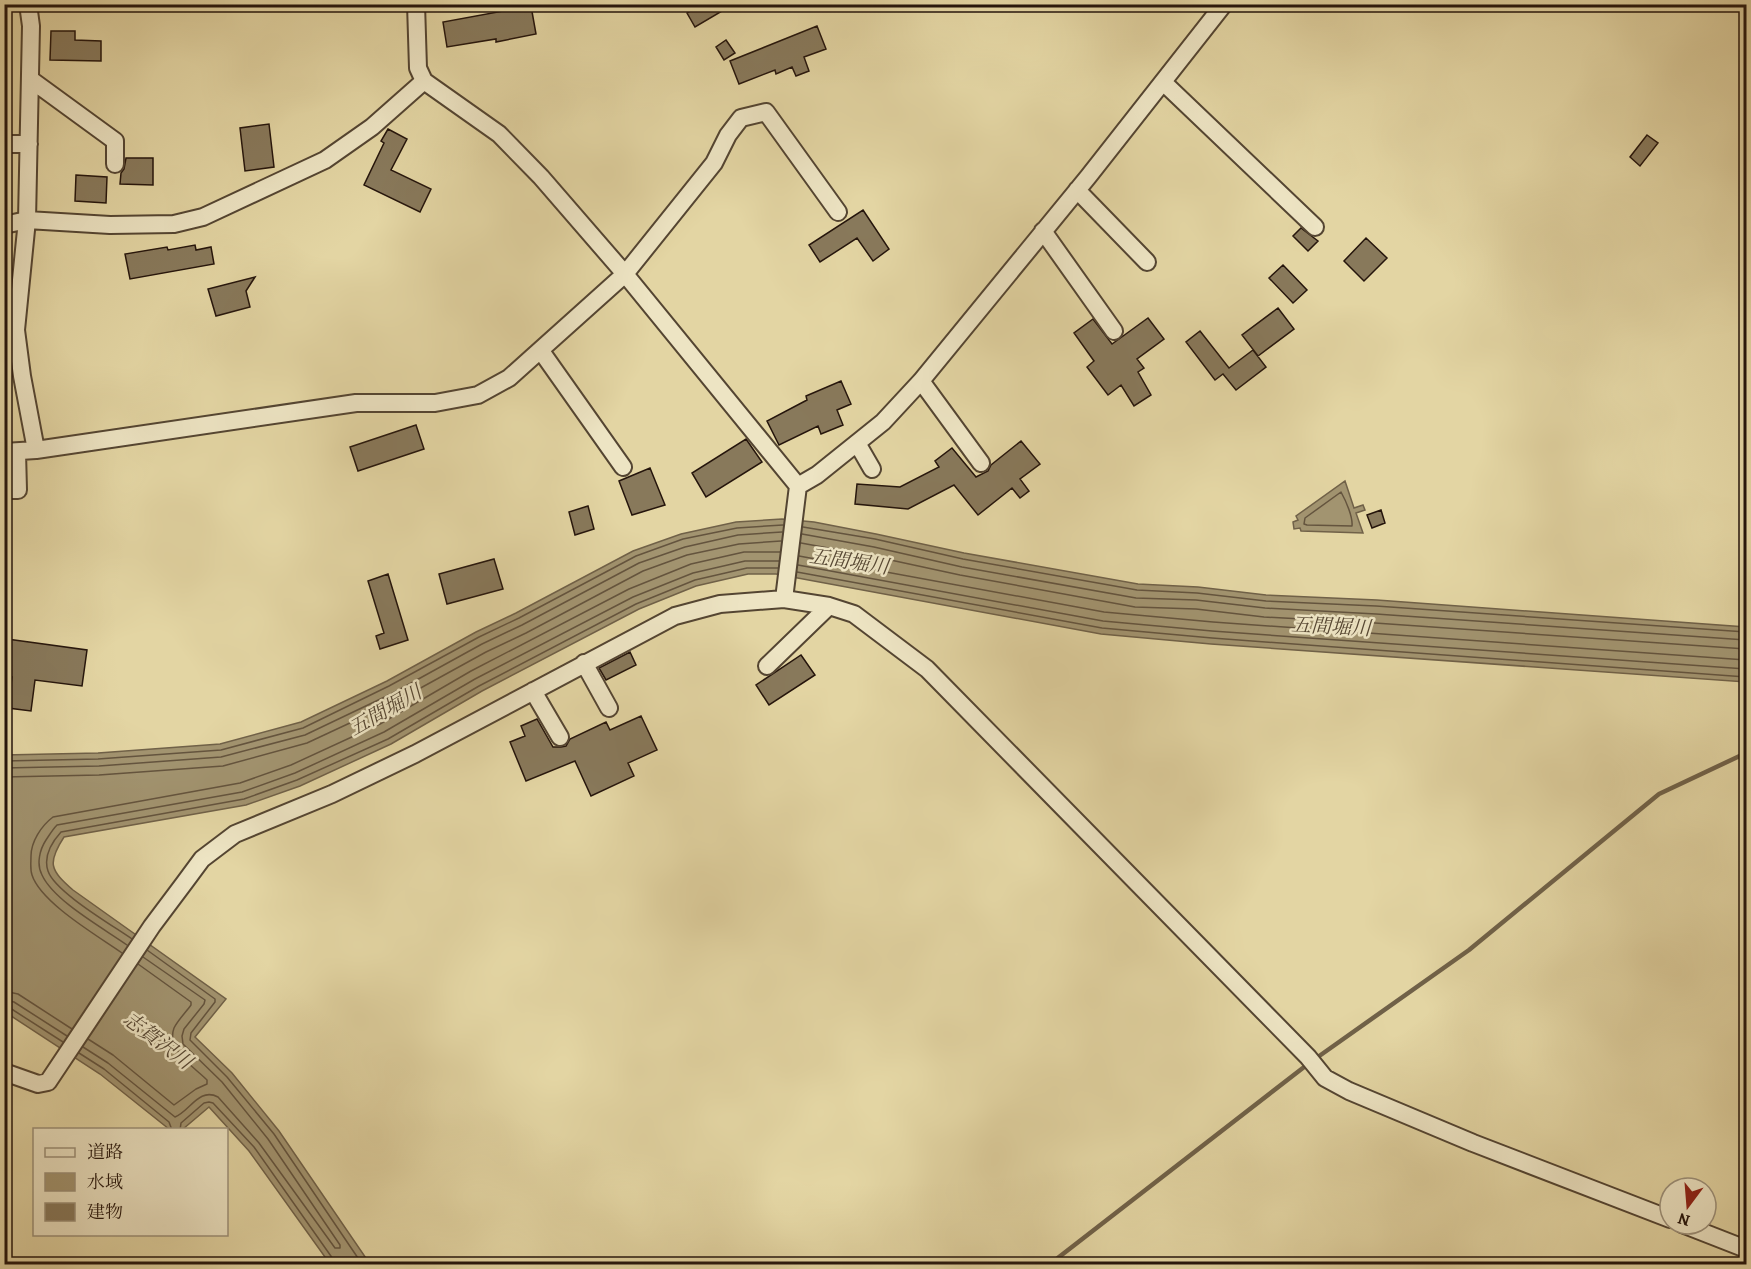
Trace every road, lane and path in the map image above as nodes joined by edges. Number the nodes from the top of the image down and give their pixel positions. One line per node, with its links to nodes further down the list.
1 (28, 4): 4 (street)
2 (416, 4): 5 (street)
3 (1220, 6): 6 (street)
4 (30, 79): 8 (street); 9 (street)
5 (424, 81): 12 (street); 17 (street)
6 (1163, 82): 10 (street); 14 (street)
7 (4, 144): 8 (street)
8 (28, 144): 12 (street)
9 (115, 164)
10 (1077, 190): 15 (street); 16 (street)
11 (838, 212): 17 (street)
12 (27, 220): 13 (street); 22 (street)
13 (4, 225)
14 (1315, 227)
15 (1043, 231): 18 (street); 20 (street)
16 (1147, 262)
17 (625, 274): 19 (street); 27 (street)
18 (1114, 331)
19 (541, 351): 22 (street); 25 (street)
20 (921, 381): 21 (street); 24 (street)
21 (857, 443): 26 (street); 27 (street)
22 (36, 450): 23 (street)
23 (11, 452): 28 (street)
24 (981, 463)
25 (623, 467)
26 (872, 469)
27 (798, 486): 29 (street)
28 (4, 489)
29 (783, 598): 30 (street); 31 (street)
30 (829, 606): 32 (street); 37 (street)
31 (584, 663): 33 (street); 34 (street)
32 (767, 666)
33 (533, 691): 35 (street); 36 (street)
34 (609, 708)
35 (560, 737)
36 (4, 1072)
37 (1658, 1214)
38 (1713, 1236): 39 (street)
39 (1746, 1249)

